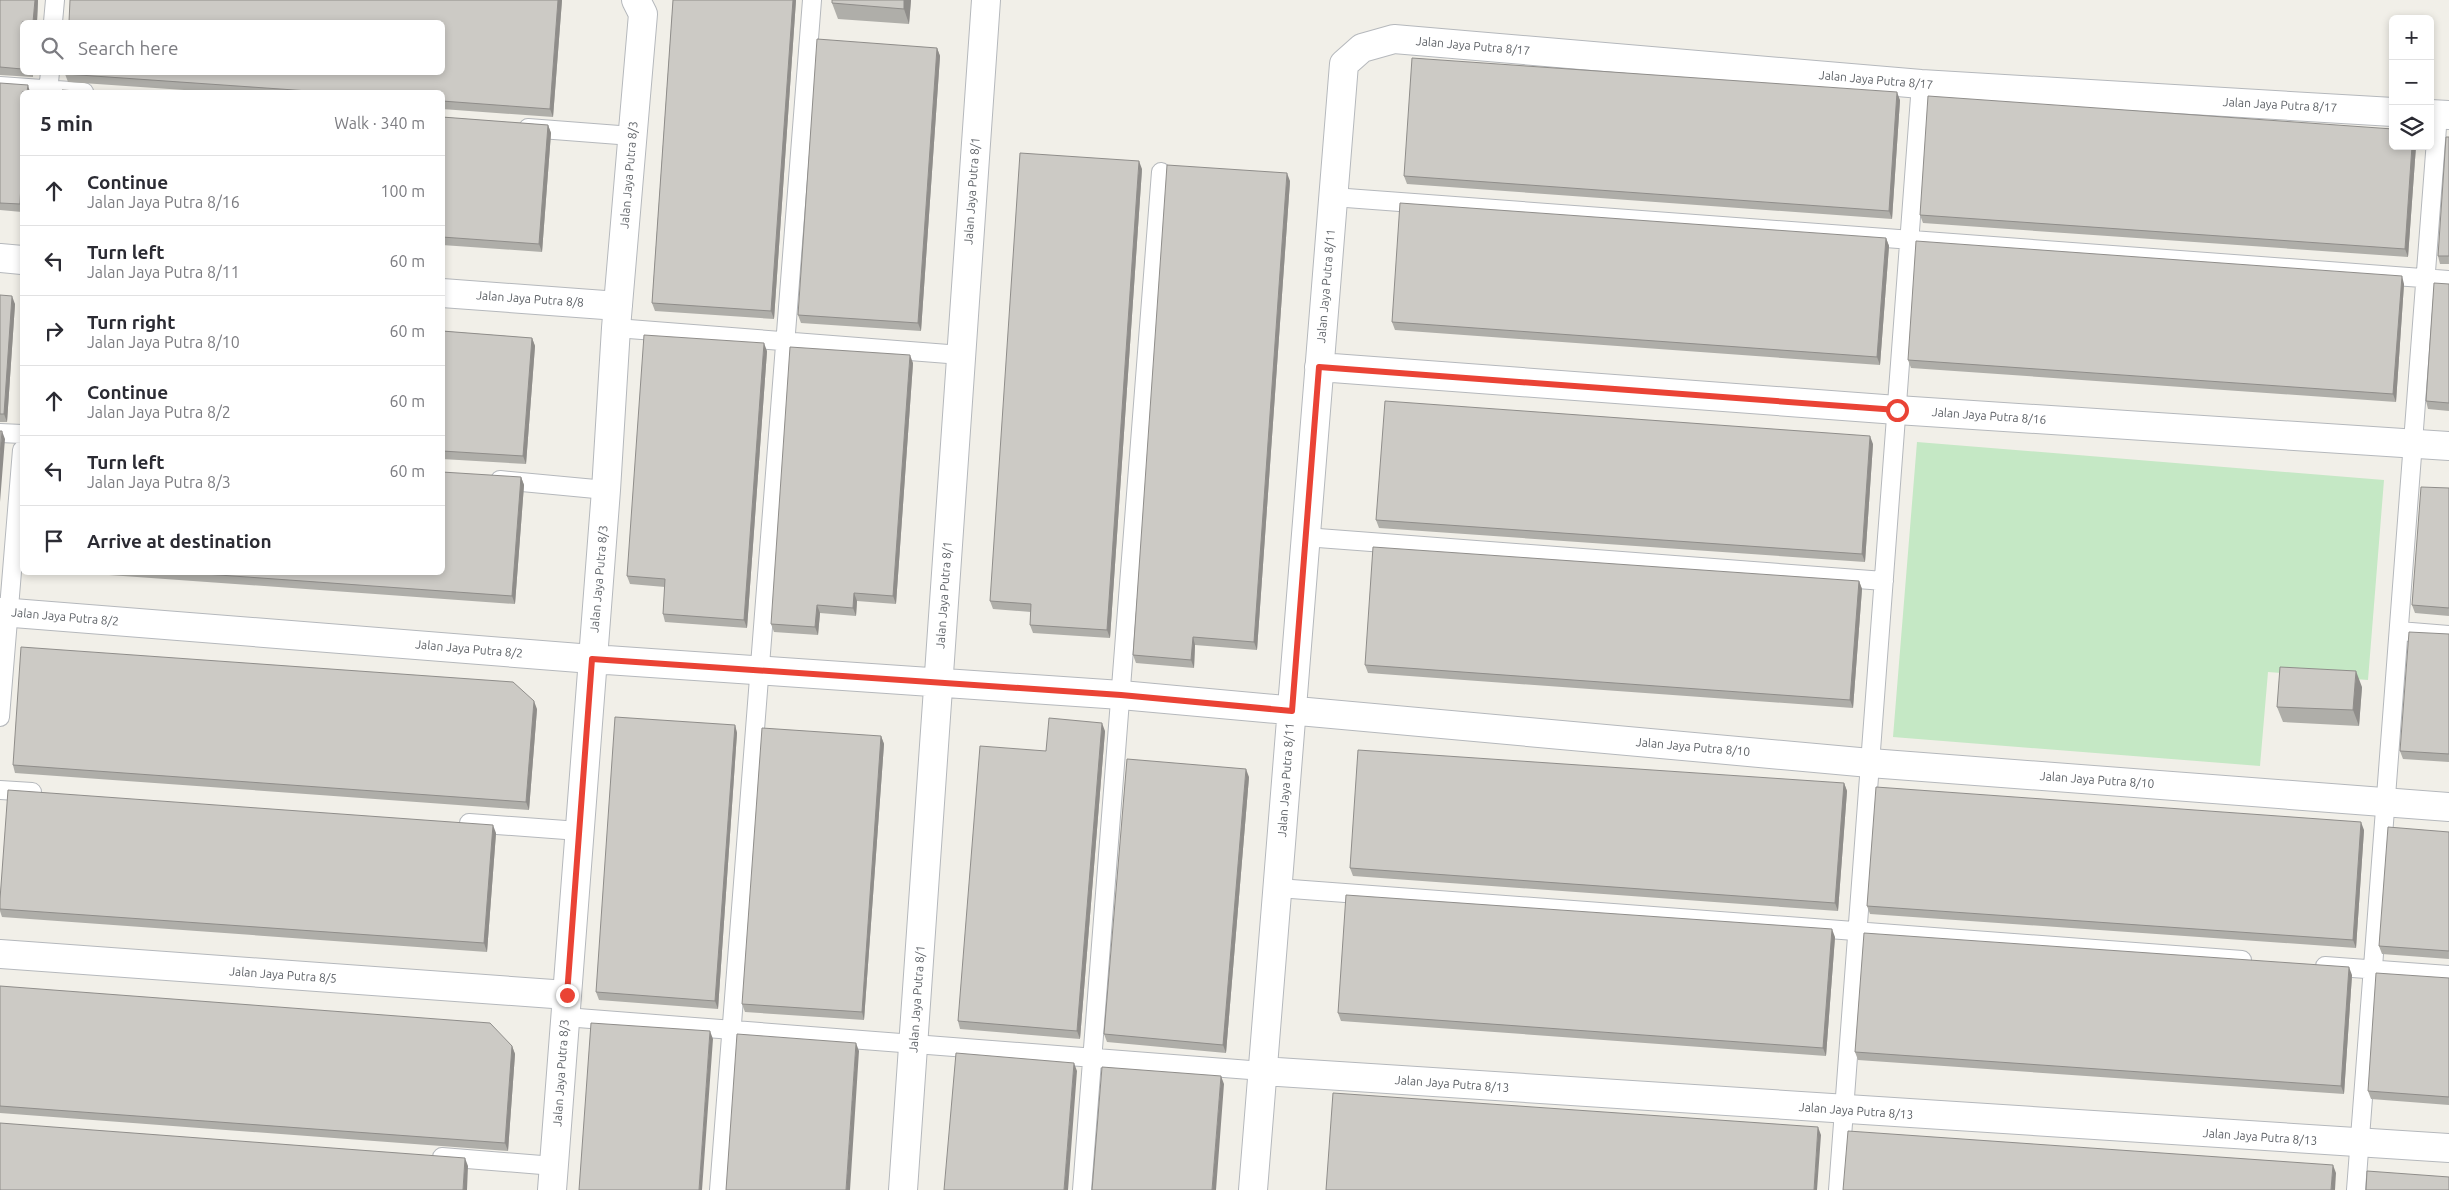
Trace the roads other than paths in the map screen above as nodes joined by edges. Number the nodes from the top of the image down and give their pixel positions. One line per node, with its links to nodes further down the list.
1 (55, 0): 5 (lane)
2 (636, 0): 14 (street, Jalan Jaya Putra 8/3)
3 (812, 0): 24 (lane)
4 (986, 0): 25 (street, Jalan Jaya Putra 8/1)
5 (53, 20)
6 (1362, 48): 7 (street, Jalan Jaya Putra 8/17); 16 (street, Jalan Jaya Putra 8/11)
7 (1921, 84): 11 (street, Jalan Jaya Putra 8/17); 17 (lane)
8 (49, 85): 9 (lane); 10 (lane)
9 (0, 86)
10 (74, 90)
11 (2389, 112)
12 (2439, 114): 20 (lane)
13 (509, 126): 14 (lane)
14 (632, 136): 23 (street, Jalan Jaya Putra 8/3)
15 (1161, 172): 43 (lane)
16 (1333, 197): 17 (lane); 26 (street, Jalan Jaya Putra 8/11)
17 (1910, 240): 20 (lane); 27 (lane)
18 (0, 258): 19 (street)
19 (20, 260)
20 (2425, 278): 21 (lane); 30 (lane)
21 (2449, 280)
22 (445, 293): 23 (street, Jalan Jaya Putra 8/8)
23 (617, 317): 24 (lane); 34 (street, Jalan Jaya Putra 8/3)
24 (785, 341): 25 (lane); 41 (lane)
25 (961, 355): 42 (street, Jalan Jaya Putra 8/1)
26 (1319, 367): 27 (street, Jalan Jaya Putra 8/16); 35 (street, Jalan Jaya Putra 8/11)
27 (1897, 410): 30 (street, Jalan Jaya Putra 8/16); 36 (lane)
28 (0, 432): 29 (lane)
29 (20, 434)
30 (2413, 443): 31 (street, Jalan Jaya Putra 8/16); 38 (lane)
31 (2449, 446)
32 (20, 469): 37 (lane)
33 (481, 478): 34 (lane)
34 (606, 490): 40 (street, Jalan Jaya Putra 8/3)
35 (1305, 537): 36 (lane); 44 (street, Jalan Jaya Putra 8/11)
36 (1884, 580): 46 (lane)
37 (5, 613): 40 (street, Jalan Jaya Putra 8/2); 45 (lane)
38 (2399, 631): 39 (lane); 49 (lane)
39 (2449, 635)
40 (592, 659): 41 (street, Jalan Jaya Putra 8/2); 52 (street, Jalan Jaya Putra 8/3)
41 (760, 669): 42 (street, Jalan Jaya Putra 8/2); 61 (lane)
42 (938, 682): 43 (street, Jalan Jaya Putra 8/10); 62 (street, Jalan Jaya Putra 8/1)
43 (1121, 695): 44 (street, Jalan Jaya Putra 8/10); 63 (lane)
44 (1292, 711): 46 (street, Jalan Jaya Putra 8/10); 53 (street, Jalan Jaya Putra 8/11)
45 (0, 717)
46 (1870, 763): 49 (street, Jalan Jaya Putra 8/10); 54 (lane)
47 (0, 790): 48 (lane)
48 (49, 794)
49 (2386, 802): 50 (street, Jalan Jaya Putra 8/10); 58 (lane)
50 (2449, 806)
51 (451, 822): 52 (lane)
52 (579, 831): 60 (street, Jalan Jaya Putra 8/3)
53 (1278, 888): 54 (lane); 64 (street, Jalan Jaya Putra 8/11)
54 (1858, 931): 56 (lane); 65 (lane)
55 (0, 954): 60 (street, Jalan Jaya Putra 8/5)
56 (2254, 961)
57 (2304, 964): 58 (lane)
58 (2373, 970): 59 (lane); 66 (lane)
59 (2449, 975)
60 (566, 1006): 61 (lane); 69 (street, Jalan Jaya Putra 8/3)
61 (731, 1030): 62 (lane); 70 (lane)
62 (914, 1044): 63 (lane); 71 (street, Jalan Jaya Putra 8/1)
63 (1092, 1058): 64 (lane); 72 (lane)
64 (1263, 1071): 65 (street, Jalan Jaya Putra 8/13); 73 (street, Jalan Jaya Putra 8/11)
65 (1844, 1110): 66 (street, Jalan Jaya Putra 8/13); 74 (lane)
66 (2360, 1143): 67 (street, Jalan Jaya Putra 8/13); 75 (lane)
67 (2449, 1148)
68 (425, 1156): 69 (lane)
69 (553, 1178)
70 (719, 1190)
71 (904, 1190)
72 (1082, 1190)
73 (1253, 1190)
74 (1838, 1190)
75 (2356, 1190)

